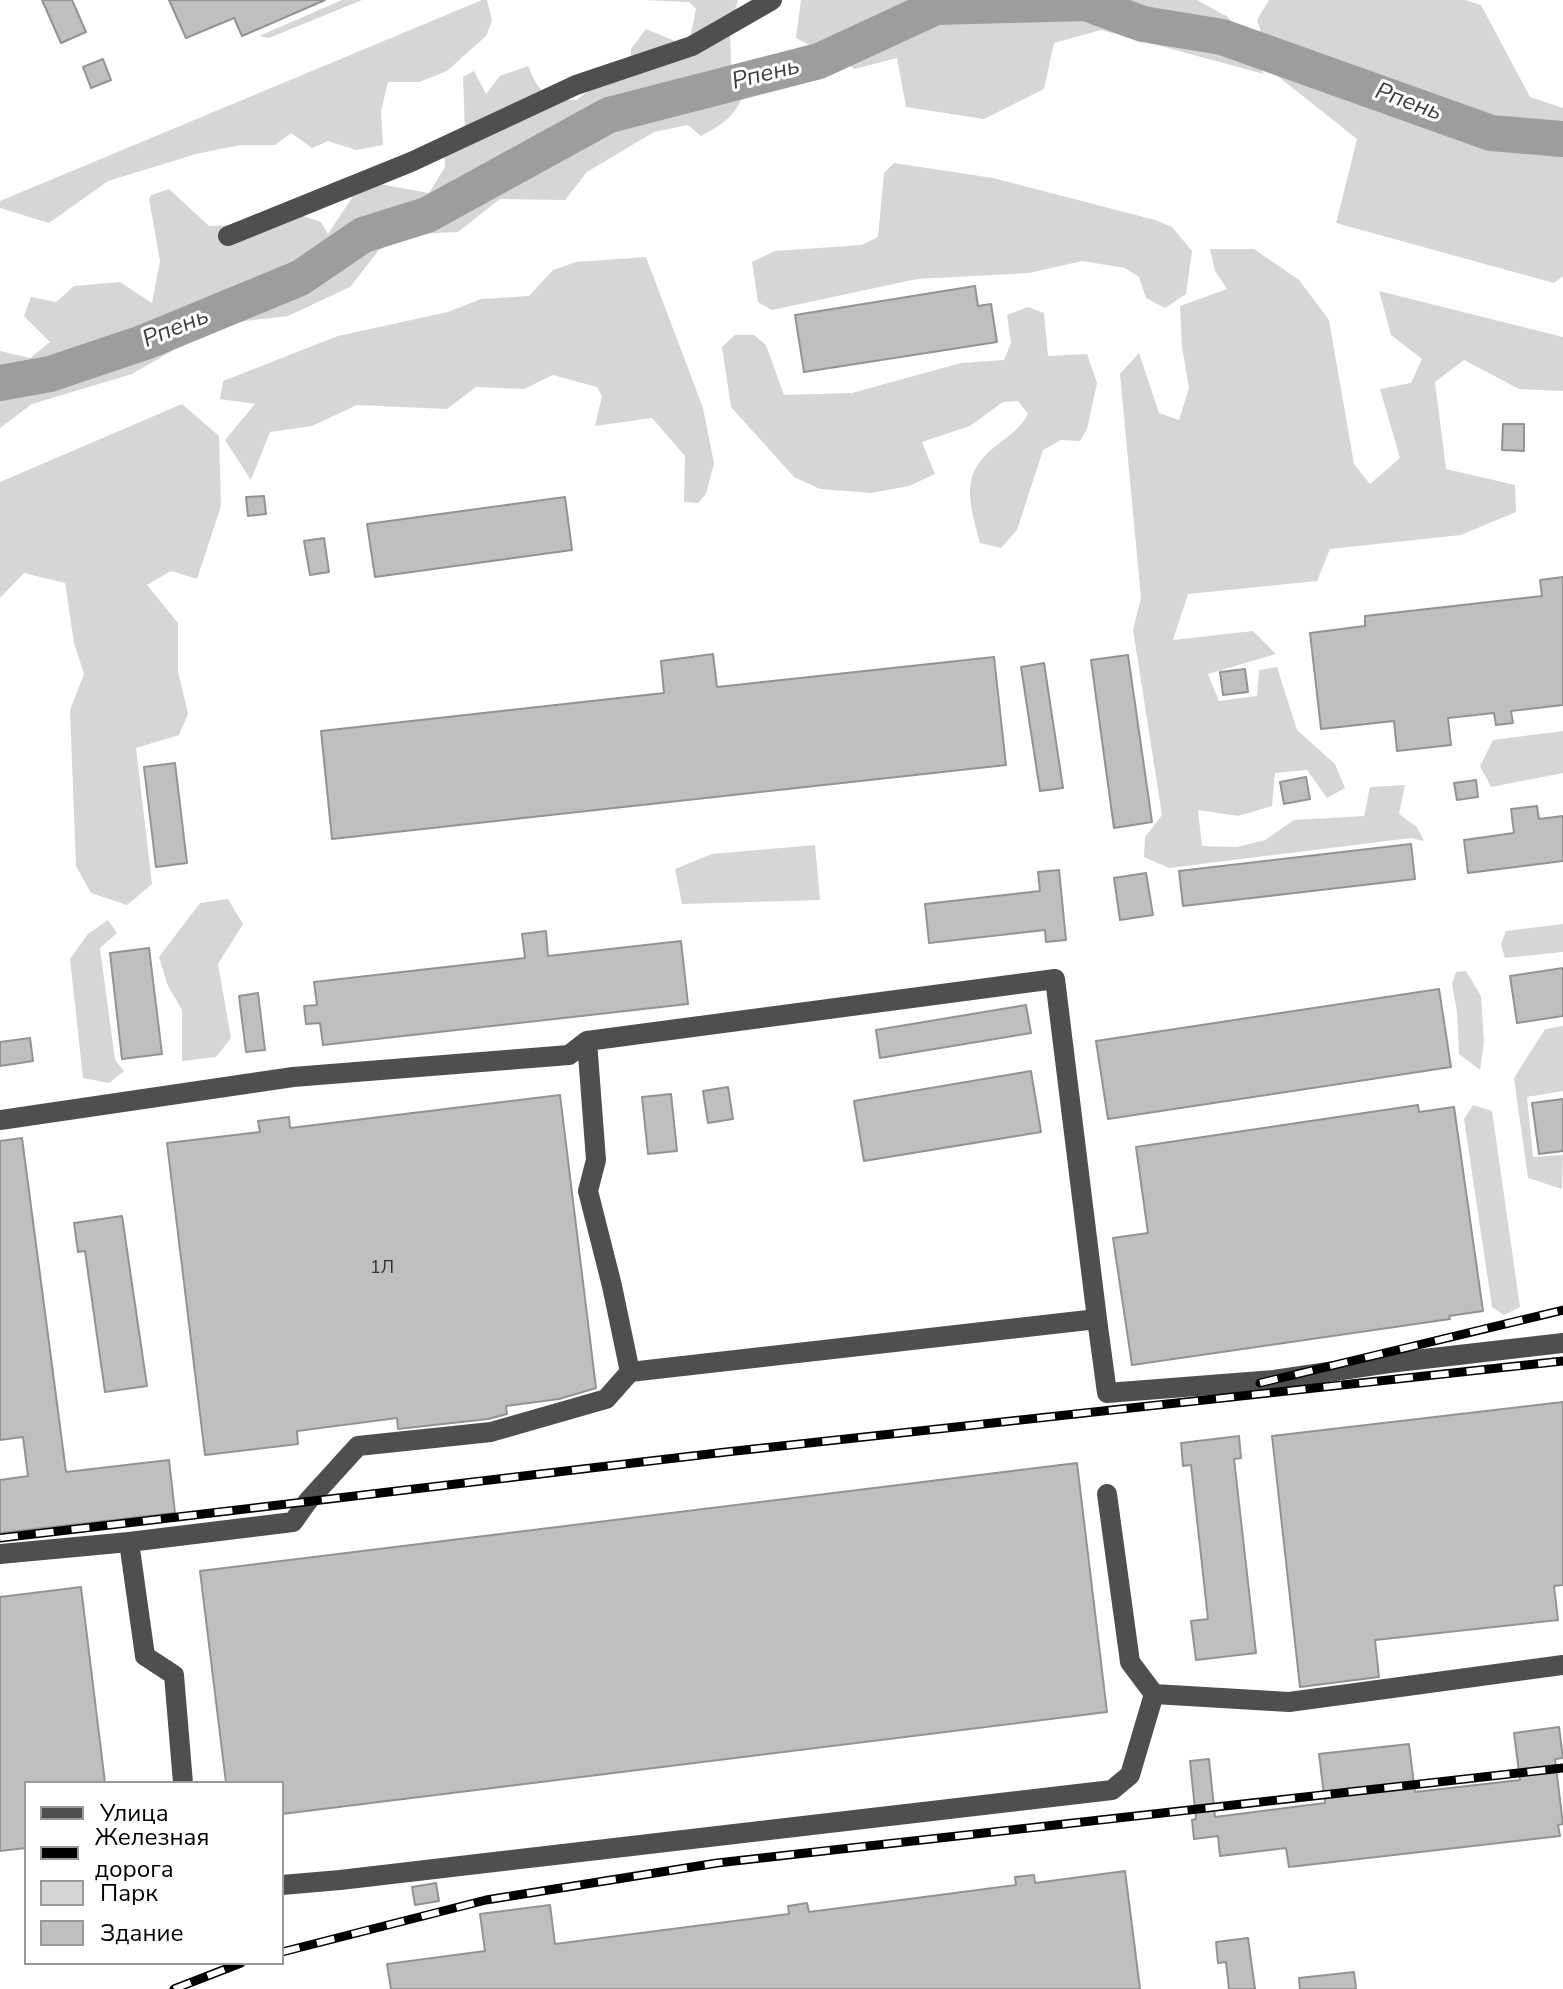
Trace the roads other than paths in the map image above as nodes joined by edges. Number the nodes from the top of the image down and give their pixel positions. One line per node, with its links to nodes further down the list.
1 (772, 0): 2 (lane)
2 (228, 236)
3 (587, 1041): 4 (lane); 5 (lane); 7 (lane)
4 (0, 1120)
5 (1097, 1319): 6 (lane); 7 (lane)
6 (1563, 1343)
7 (630, 1372): 9 (lane)
8 (1107, 1494): 12 (lane)
9 (129, 1542): 10 (lane); 13 (lane)
10 (0, 1554)
11 (1563, 1665): 12 (lane)
12 (1154, 1694): 14 (lane)
13 (183, 1781)
14 (284, 1885)

